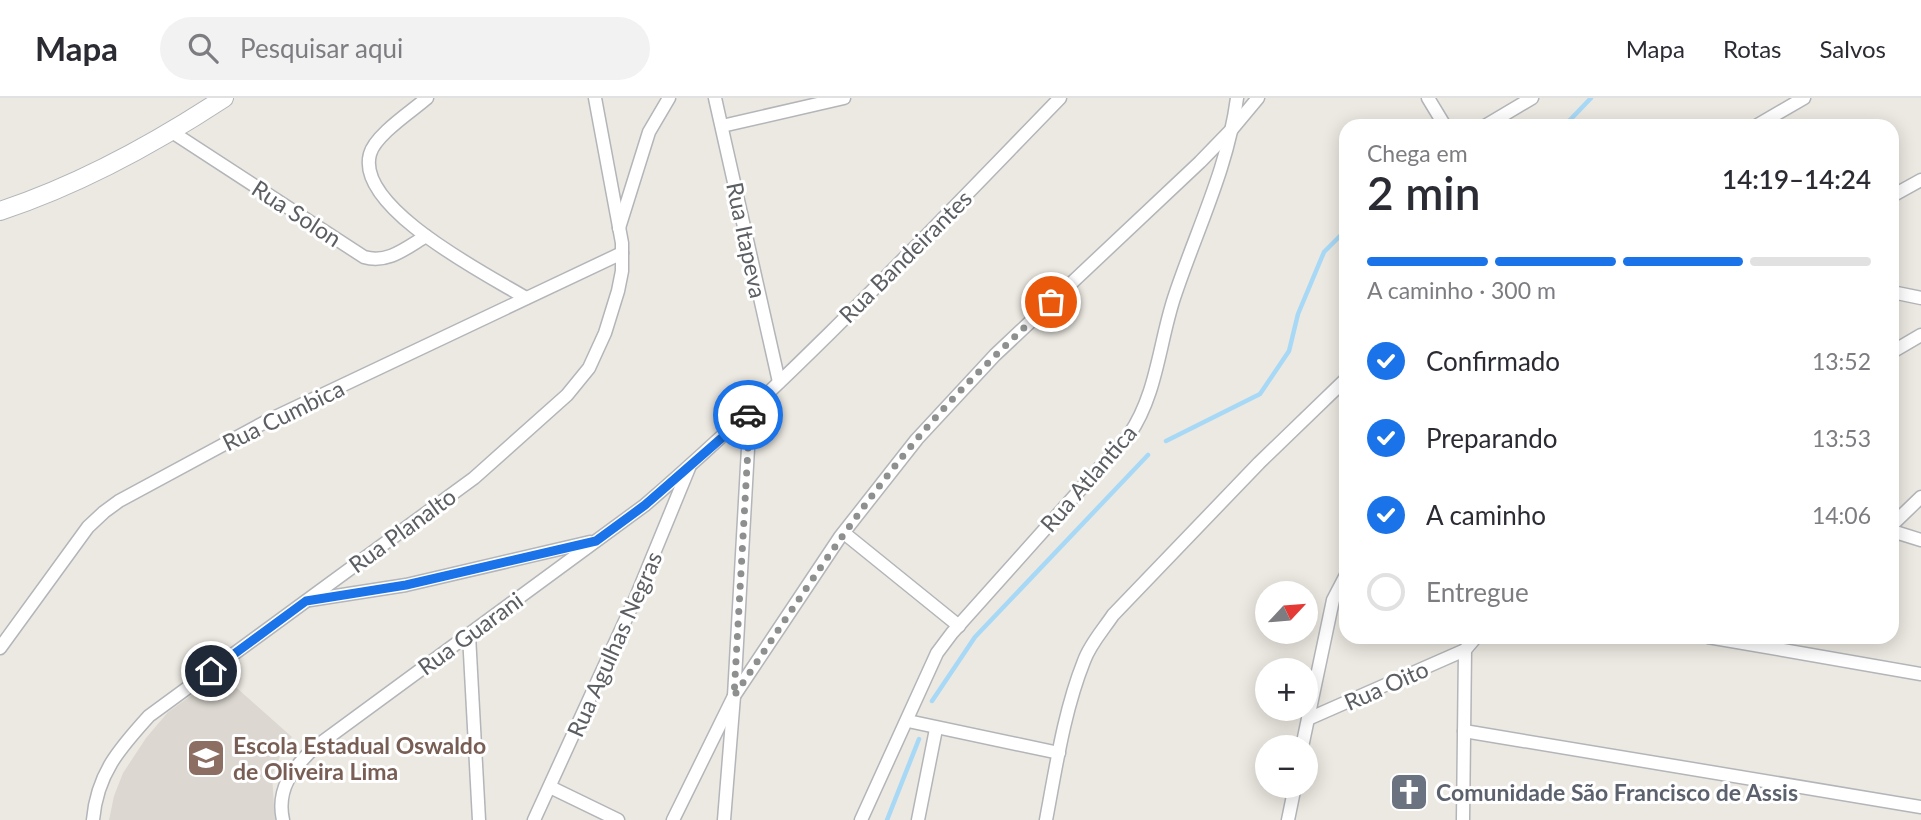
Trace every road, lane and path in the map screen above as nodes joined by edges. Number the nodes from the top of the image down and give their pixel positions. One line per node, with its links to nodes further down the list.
1 (224, 98): 18 (main road)
2 (427, 98): 23 (street)
3 (595, 98): 22 (street)
4 (668, 98): 22 (street, Rua Planalto)
5 (715, 98): 16 (street, Rua Itapeva)
6 (844, 98): 16 (street)
7 (1060, 98): 30 (street, Rua Bandeirantes)
8 (1237, 98): 17 (street, Rua Atlantica)
9 (1258, 98): 17 (street)
10 (1428, 98): 13 (street)
11 (1531, 98): 14 (street)
12 (1804, 98): 15 (street)
13 (1441, 119)
14 (1496, 119)
15 (1768, 119)
16 (722, 126): 30 (street, Rua Itapeva)
17 (1233, 128): 36 (street); 42 (street, Rua Atlantica)
18 (172, 132): 21 (main road); 23 (street, Rua Solon)
19 (1921, 180): 20 (street)
20 (1899, 192)
21 (0, 211)
22 (617, 230): 24 (street, Rua Planalto)
23 (426, 236): 26 (street)
24 (622, 253): 26 (street, Rua Cumbica); 41 (street, Rua Planalto)
25 (1899, 293): 27 (street)
26 (526, 298): 46 (street, Rua Cumbica)
27 (1921, 298)
28 (1921, 335): 29 (street)
29 (1899, 348)
30 (779, 382): 32 (street, Rua Bandeirantes)
31 (1339, 386): 55 (street)
32 (750, 413): 33 (street, Rua Bandeirantes); 50 (street)
33 (690, 466): 39 (street, Rua Guarani); 56 (street, Rua Agulhas Negras)
34 (1921, 497): 35 (street)
35 (1899, 518)
36 (844, 533): 42 (street); 50 (street)
37 (1899, 533): 38 (street)
38 (1921, 540)
39 (596, 541): 41 (street); 43 (street, Rua Guarani)
40 (1339, 588): 48 (street)
41 (306, 601): 59 (street, Rua Planalto)
42 (958, 626): 52 (street, Rua Atlantica)
43 (469, 635): 60 (street, Rua Guarani); 61 (street)
44 (1470, 644): 47 (street)
45 (1748, 644): 49 (street)
46 (0, 648)
47 (1465, 650): 51 (street, Rua Oito); 54 (street)
48 (1318, 671)
49 (1921, 674)
50 (734, 696): 64 (street); 65 (street)
51 (1318, 715)
52 (908, 722): 53 (street); 66 (street, Rua Atlantica)
53 (936, 729): 55 (street); 67 (street)
54 (1464, 731): 58 (street); 70 (street)
55 (1059, 753): 68 (street)
56 (550, 787): 62 (street, Rua Agulhas Negras); 63 (street)
57 (1293, 798): 69 (street)
58 (1921, 807)
59 (93, 820)
60 (282, 820)
61 (479, 820)
62 (534, 820)
63 (618, 820)
64 (673, 820)
65 (724, 820)
66 (861, 820)
67 (918, 820)
68 (1046, 820)
69 (1288, 820)
70 (1463, 820)

